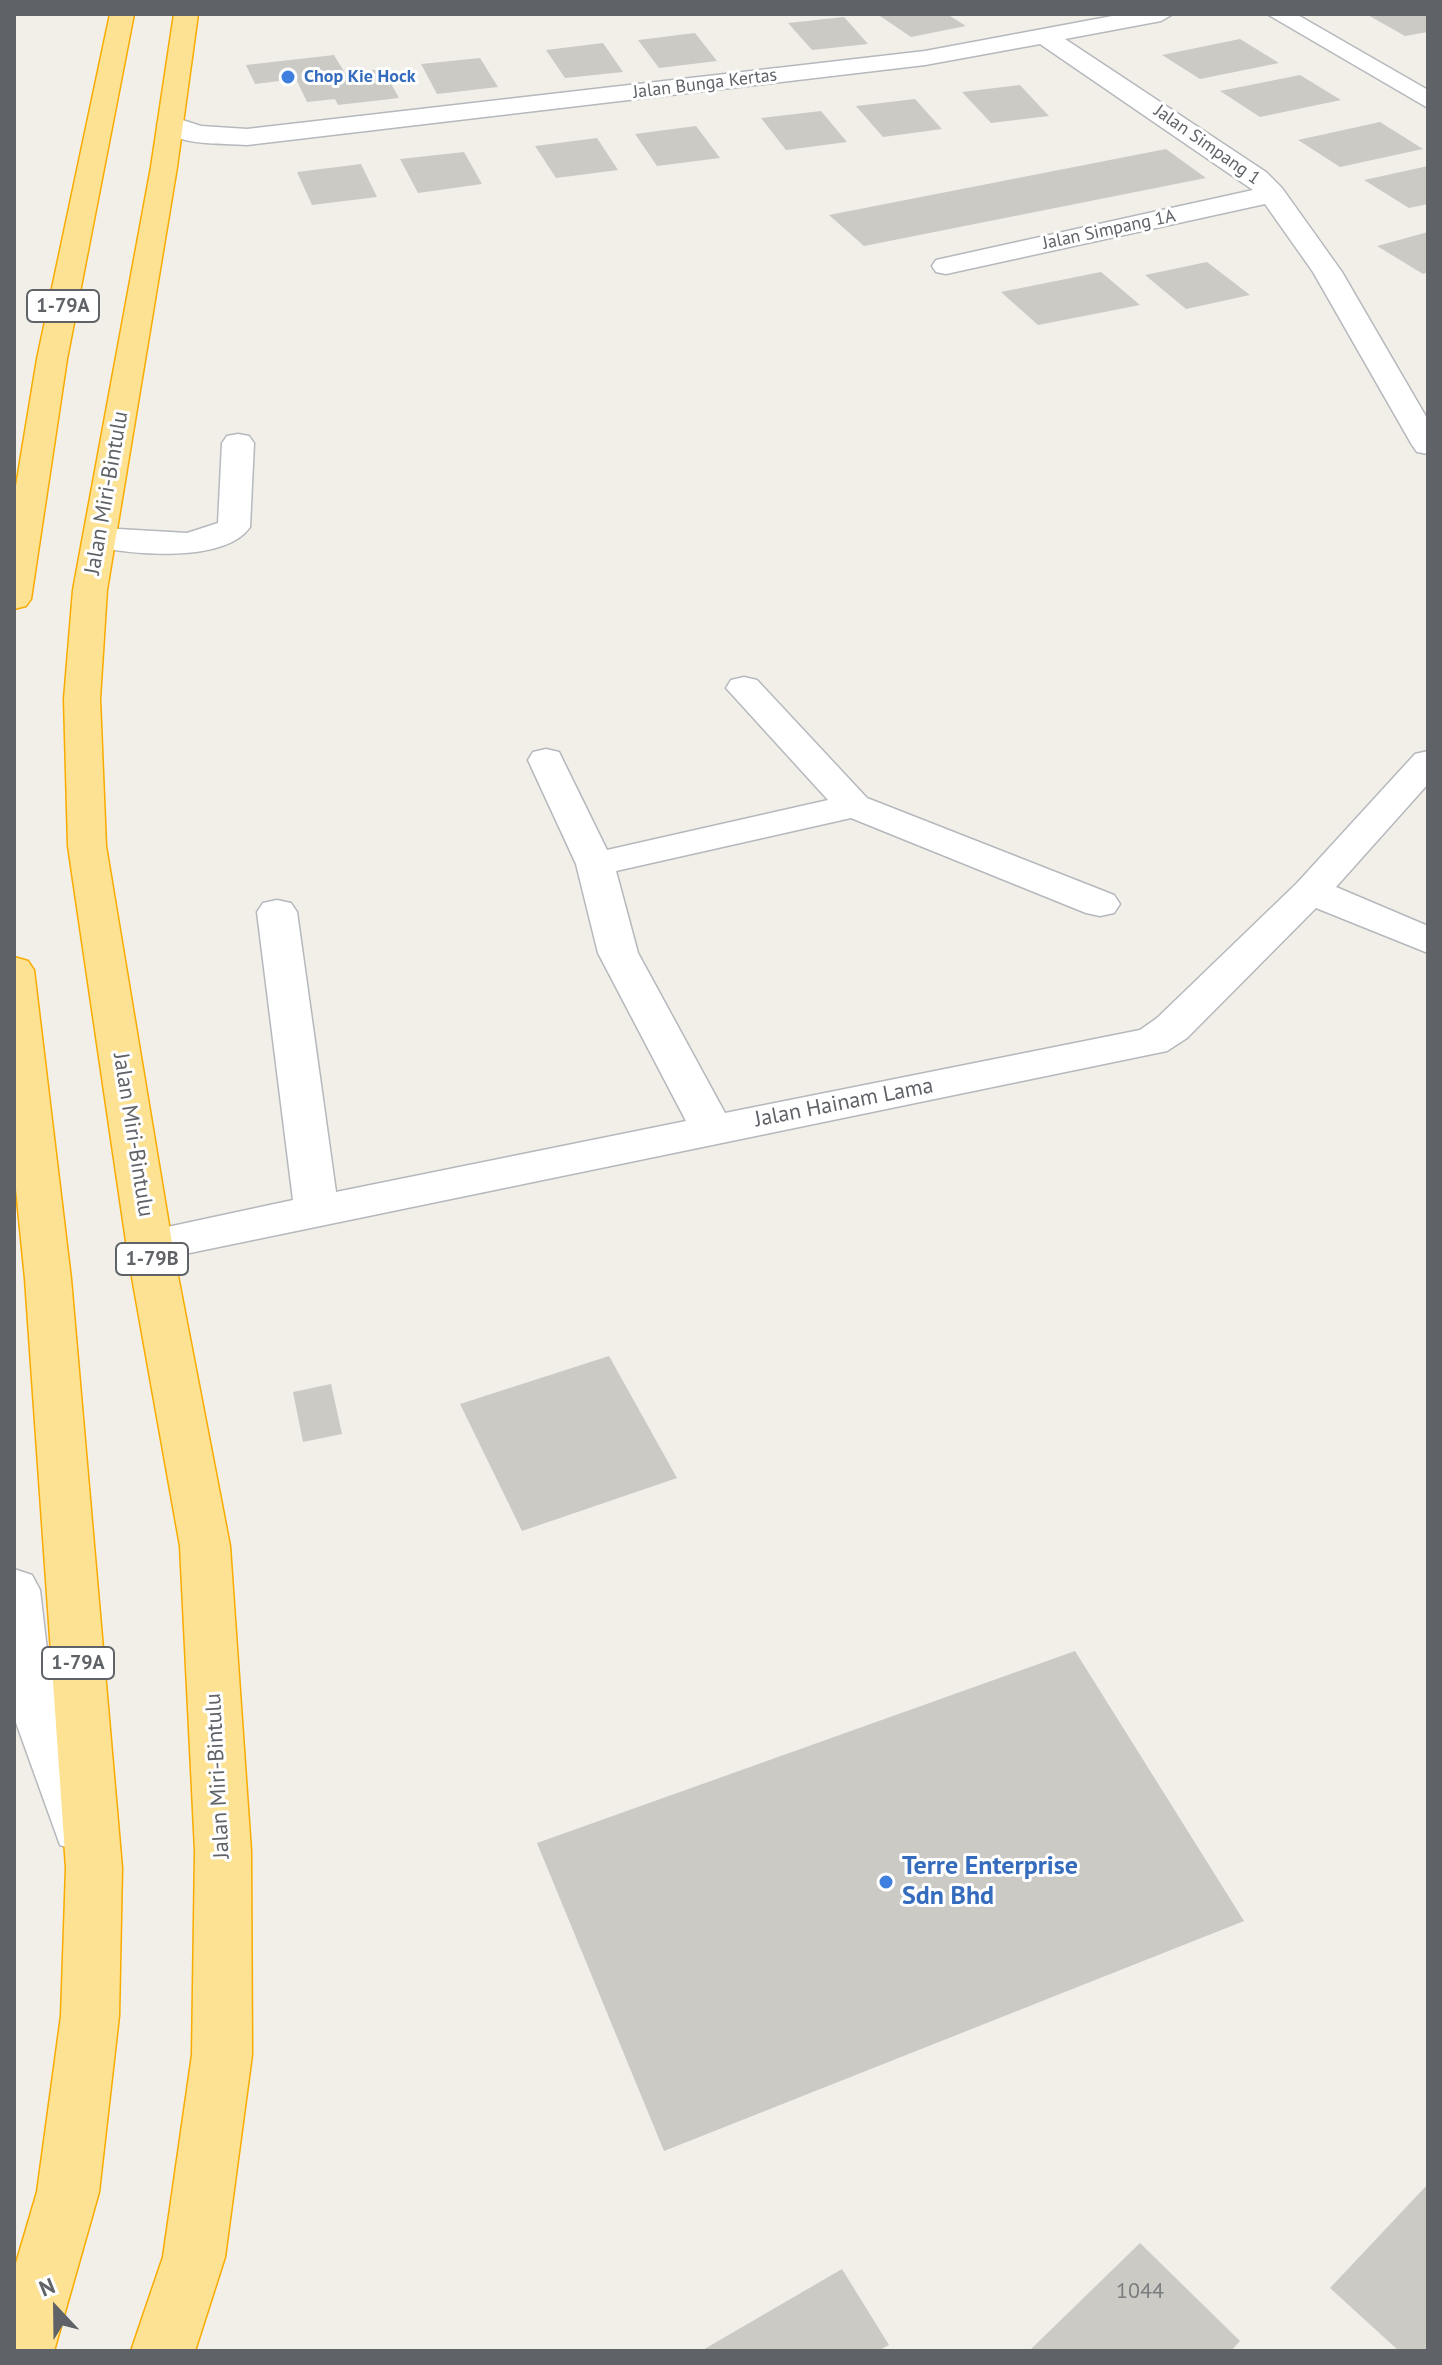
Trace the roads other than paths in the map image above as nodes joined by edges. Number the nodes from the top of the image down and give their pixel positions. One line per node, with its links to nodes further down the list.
1 (122, 14): 17 (highway, 1-79A)
2 (186, 14): 7 (highway, Jalan Miri-Bintulu / 1-79B)
3 (1161, 14): 5 (street, Jalan Bunga Kertas)
4 (1279, 14): 6 (street)
5 (1046, 37): 8 (street, Jalan Bunga Kertas); 10 (street, Jalan Simpang 1)
6 (1428, 100)
7 (170, 124): 8 (street, Jalan Bunga Kertas); 9 (highway, Jalan Miri-Bintulu / 1-79B)
8 (247, 137): 9 (street, Jalan Bunga Kertas)
9 (164, 167): 16 (highway, Jalan Miri-Bintulu / 1-79B)
10 (1273, 194): 11 (street, Jalan Simpang 1A); 13 (street, Jalan Simpang 1)
11 (946, 266)
12 (1428, 383): 13 (street)
13 (1389, 385): 15 (street)
14 (238, 443): 16 (street)
15 (1428, 445)
16 (101, 538): 30 (highway, Jalan Miri-Bintulu / 1-79B)
17 (14, 599)
18 (744, 688): 21 (street)
19 (546, 760): 22 (street)
20 (1428, 762): 23 (street, Jalan Hainam Lama)
21 (854, 806): 22 (street); 24 (street)
22 (595, 864): 28 (street)
23 (1311, 891): 26 (street); 28 (street, Jalan Hainam Lama)
24 (1100, 904)
25 (277, 912): 29 (street)
26 (1428, 941)
27 (15, 988): 32 (highway, 1-79A)
28 (712, 1129): 29 (street, Jalan Hainam Lama)
29 (317, 1213): 30 (street, Jalan Hainam Lama)
30 (151, 1245): 34 (highway, Jalan Miri-Bintulu / 1-79B)
31 (14, 1590): 32 (street)
32 (94, 1868): 33 (highway, 1-79A)
33 (22, 2351)
34 (163, 2351)

